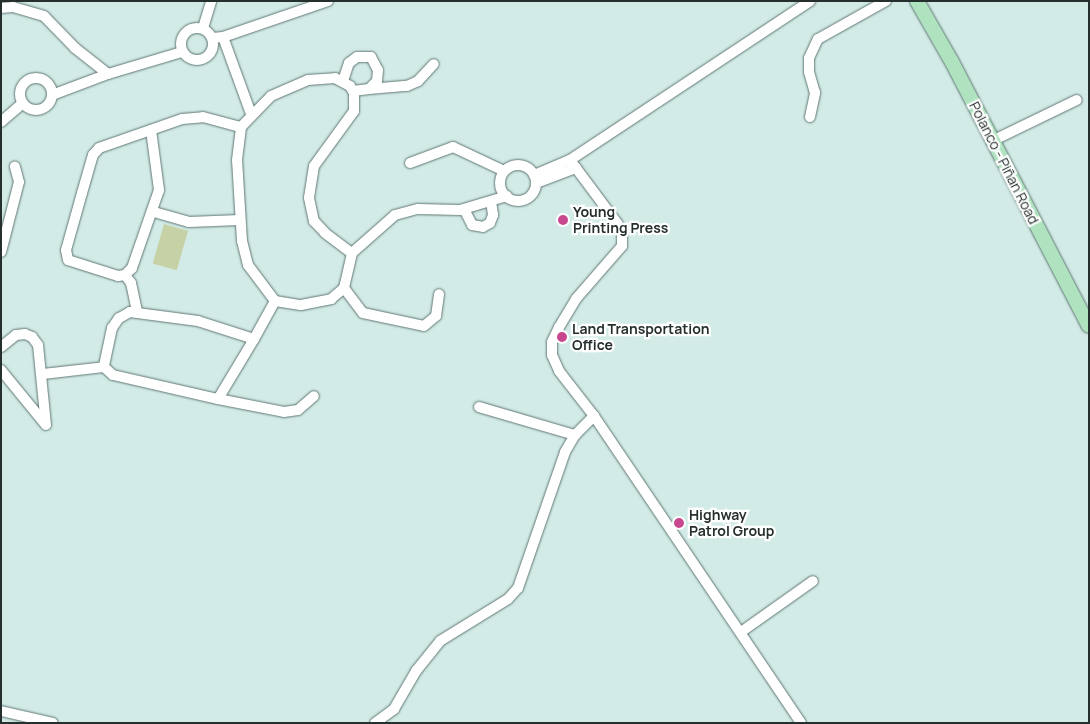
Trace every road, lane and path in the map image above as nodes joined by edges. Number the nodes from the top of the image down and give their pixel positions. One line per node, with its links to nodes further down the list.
1 (211, 1): 7 (street)
2 (328, 1): 8 (street)
3 (810, 1): 25 (street)
4 (886, 1): 19 (street)
5 (917, 1): 23 (main road, Polanco - Piñan Road)
6 (1, 8): 11 (street)
7 (203, 28): 8 (street); 9 (street)
8 (218, 38): 9 (street); 18 (street)
9 (182, 52): 11 (street)
10 (434, 64): 13 (street)
11 (108, 74): 15 (street)
12 (343, 81): 13 (street); 14 (street); 18 (street)
13 (369, 89): 14 (street)
14 (353, 91): 35 (street)
15 (52, 95): 17 (street); 17 (street)
16 (1077, 100): 23 (street)
17 (22, 104): 20 (street)
18 (251, 114): 21 (street)
19 (810, 117)
20 (1, 122)
21 (240, 127): 22 (street); 33 (street)
22 (151, 130): 32 (street); 36 (street)
23 (992, 141): 41 (main road, Polanco - Piñan Road)
24 (410, 163): 27 (street)
25 (573, 164): 28 (street); 50 (street)
26 (15, 168): 34 (street)
27 (504, 172): 28 (street); 29 (street)
28 (535, 179): 29 (street)
29 (507, 196): 30 (street)
30 (491, 201): 31 (street); 31 (street)
31 (464, 209): 35 (street)
32 (154, 212): 33 (street); 36 (street)
33 (240, 220): 39 (street)
34 (1, 252)
35 (352, 253): 37 (street)
36 (125, 274): 40 (street)
37 (344, 288): 38 (street); 39 (street)
38 (440, 294)
39 (275, 301): 42 (street)
40 (137, 312): 42 (street); 44 (street)
41 (1089, 326)
42 (254, 339): 48 (street)
43 (1, 347): 46 (street)
44 (104, 367): 46 (street); 48 (street)
45 (1, 370): 46 (street)
46 (43, 374)
47 (314, 396): 48 (street)
48 (218, 399)
49 (479, 408): 51 (street)
50 (594, 416): 51 (street); 53 (street)
51 (574, 435): 56 (street)
52 (813, 581): 53 (street)
53 (741, 632): 57 (street)
54 (1, 711): 55 (street)
55 (52, 723)
56 (375, 723)
57 (801, 723)

